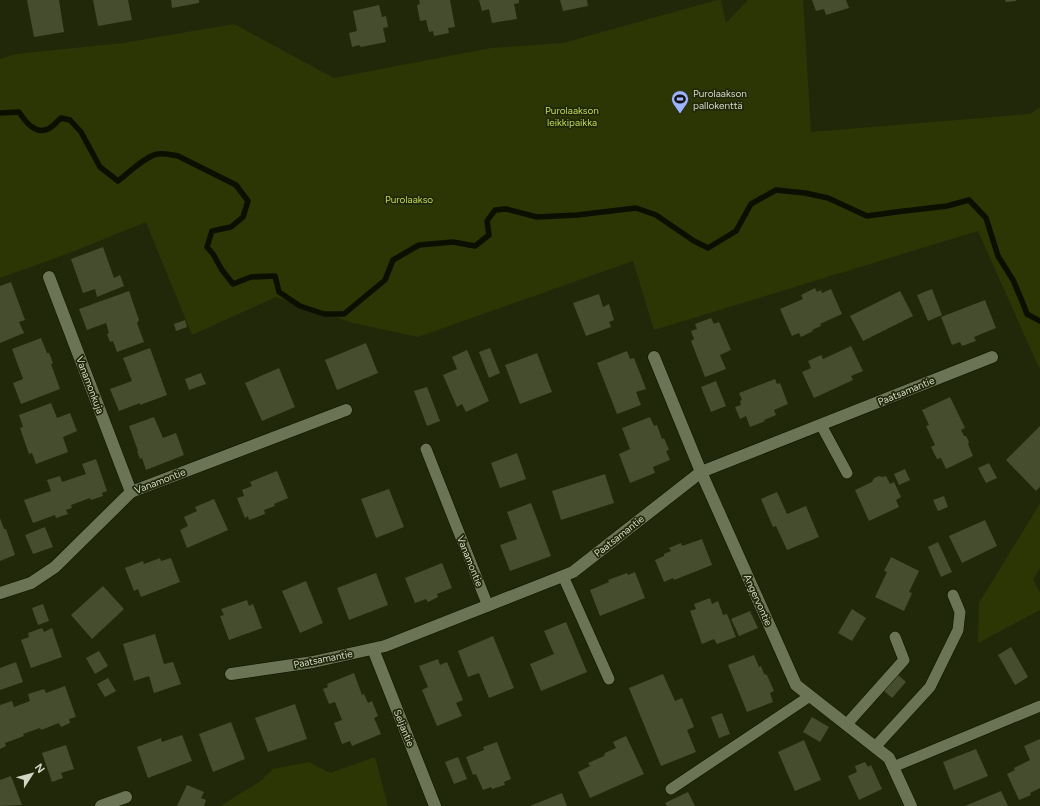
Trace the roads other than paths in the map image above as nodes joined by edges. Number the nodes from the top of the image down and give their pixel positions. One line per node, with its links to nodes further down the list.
1 (49, 277): 9 (street, Vanamonkuja)
2 (654, 357): 7 (street, Angervontie)
3 (992, 357): 5 (street, Paatsamantie)
4 (346, 410): 9 (street, Vanamontie)
5 (821, 425): 7 (street, Paatsamantie); 8 (lane)
6 (426, 449): 13 (lane, Vanamontie)
7 (701, 472): 10 (street, Paatsamantie); 18 (street, Angervontie)
8 (847, 473)
9 (131, 492): 11 (street, Vanamontie)
10 (563, 576): 13 (street, Paatsamantie); 17 (lane)
11 (0, 593)
12 (953, 595): 21 (lane)
13 (488, 606): 15 (street, Paatsamantie)
14 (895, 637): 20 (lane)
15 (373, 649): 16 (street, Paatsamantie); 26 (street, Seljantie)
16 (231, 674)
17 (609, 679)
18 (810, 696): 20 (street, Angervontie); 23 (lane)
19 (1040, 706): 22 (lane)
20 (846, 725): 21 (street, Angervontie)
21 (875, 747): 22 (street, Angervontie)
22 (893, 767): 27 (street, Angervontie)
23 (671, 789)
24 (126, 796): 25 (street)
25 (101, 806)
26 (435, 806)
27 (911, 806)

